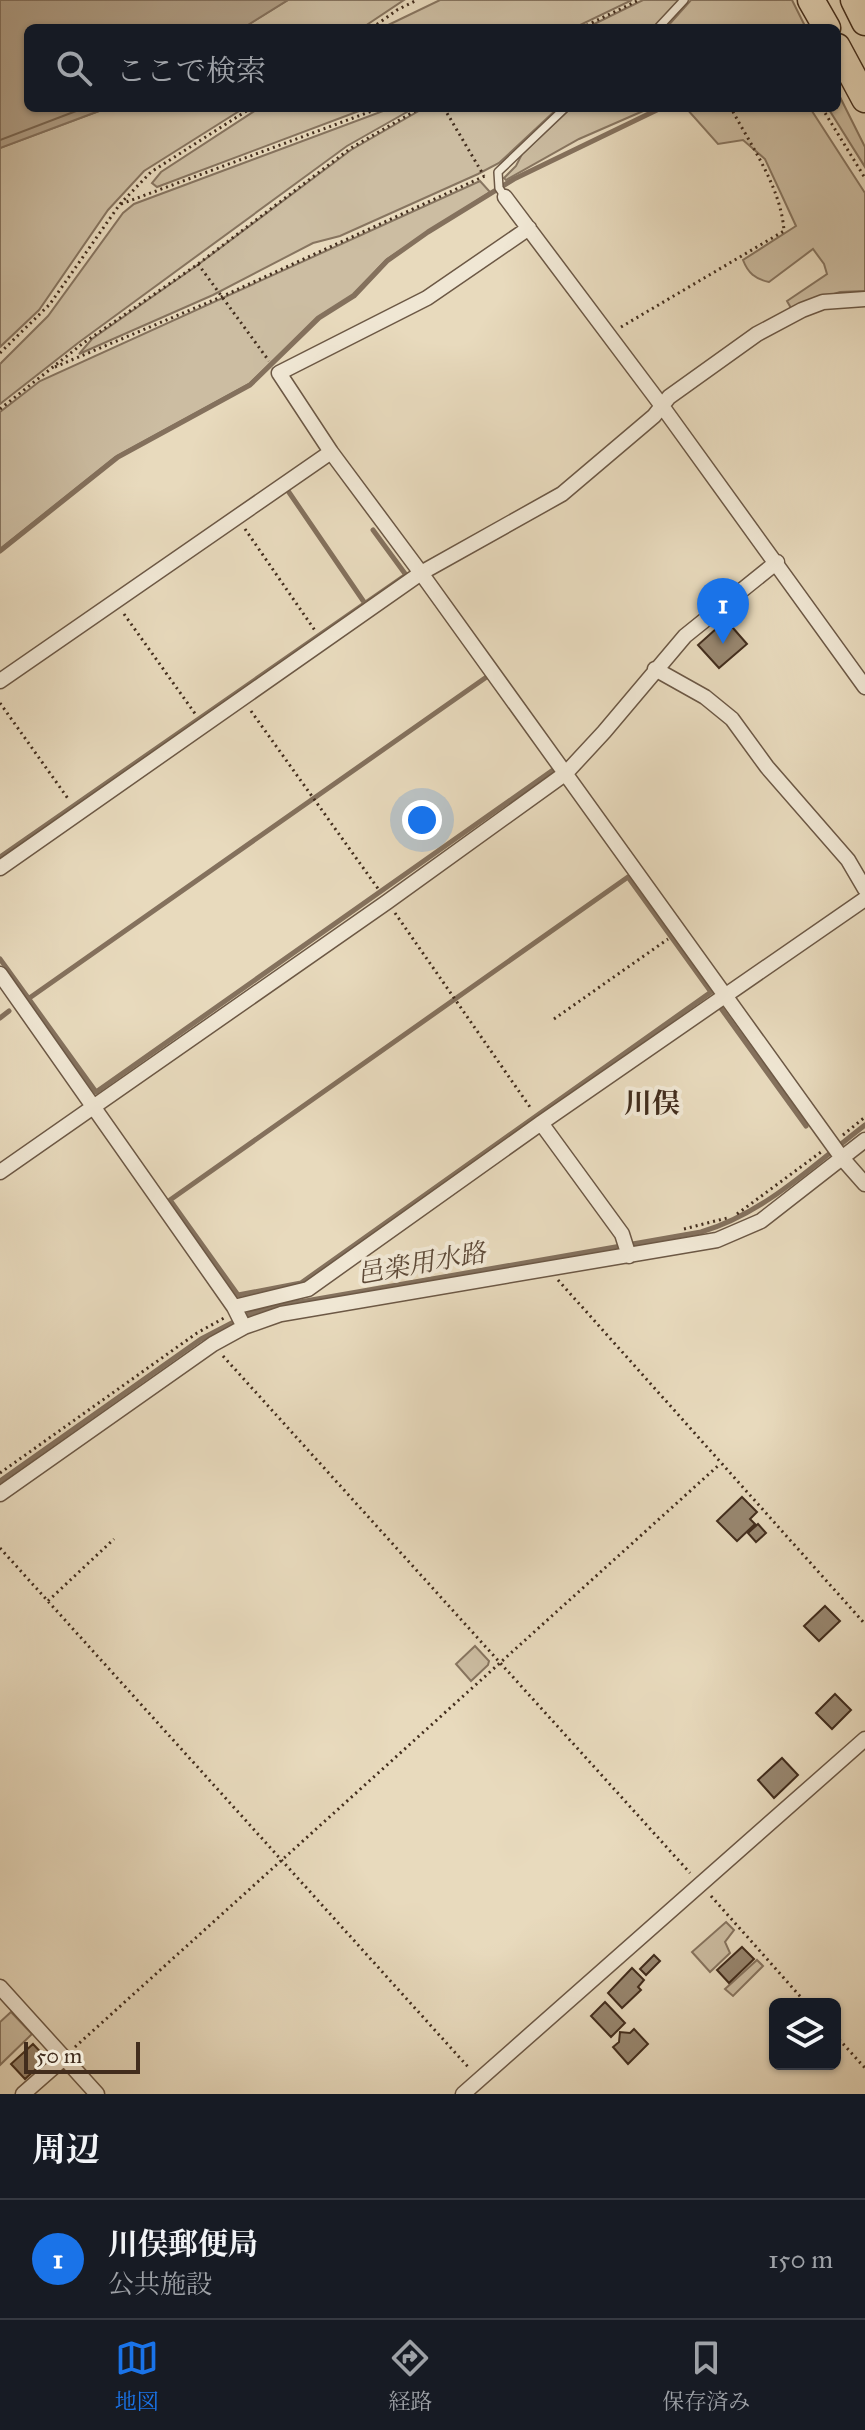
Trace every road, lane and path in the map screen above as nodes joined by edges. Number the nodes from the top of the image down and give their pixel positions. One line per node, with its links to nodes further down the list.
1 (417, 0): 7 (path)
2 (639, 0): 8 (path)
3 (684, 0): 9 (lane)
4 (811, 0): 10 (highway)
5 (854, 0): 6 (highway)
6 (865, 22)
7 (378, 24)
8 (589, 24)
9 (662, 24)
10 (825, 24)
11 (841, 54): 12 (highway)
12 (865, 99)
13 (245, 112): 24 (path)
14 (369, 112): 24 (path)
15 (413, 112): 26 (path)
16 (446, 112): 21 (path)
17 (561, 112): 20 (lane)
18 (733, 112): 29 (path)
19 (824, 112): 22 (path)
20 (498, 172): 21 (path); 23 (lane)
21 (484, 176): 27 (path)
22 (865, 178)
23 (505, 197): 25 (street)
24 (120, 204): 30 (path)
25 (529, 228): 29 (street); 35 (street)
26 (198, 264): 27 (path); 32 (path)
27 (221, 297): 31 (path); 32 (path)
28 (865, 299): 33 (street)
29 (609, 334): 33 (street)
30 (0, 353)
31 (273, 367)
32 (51, 369): 34 (path)
33 (662, 406): 37 (street); 38 (street)
34 (0, 409)
35 (331, 452): 36 (street); 38 (street)
36 (237, 517): 39 (street); 40 (path)
37 (777, 562): 41 (street); 43 (street)
38 (421, 573): 40 (street); 46 (street)
39 (115, 601): 42 (street); 45 (path)
40 (323, 641): 45 (street)
41 (655, 669): 46 (street); 49 (street)
42 (0, 681)
43 (865, 687)
44 (0, 703): 47 (path)
45 (203, 725): 47 (street)
46 (566, 773): 51 (street); 55 (street)
47 (78, 813): 48 (street)
48 (0, 868)
49 (865, 889)
50 (865, 899): 53 (street)
51 (679, 931): 53 (street); 54 (path)
52 (0, 974): 55 (street)
53 (725, 995): 57 (street); 59 (street)
54 (554, 1019)
55 (93, 1106): 61 (street); 66 (street)
56 (865, 1117): 59 (path)
57 (541, 1123): 64 (street); 66 (street)
58 (865, 1140): 60 (street)
59 (832, 1144): 60 (street); 63 (path)
60 (842, 1158): 62 (street); 64 (street)
61 (0, 1172)
62 (865, 1184)
63 (681, 1230)
64 (629, 1256): 65 (street)
65 (547, 1268): 67 (street); 69 (path)
66 (236, 1309): 67 (street); 70 (path)
67 (244, 1327): 68 (street)
68 (213, 1344): 71 (street); 76 (path)
69 (720, 1464): 75 (path); 76 (path)
70 (0, 1473)
71 (0, 1494)
72 (114, 1539): 74 (path)
73 (0, 1548): 74 (path)
74 (48, 1601): 78 (path)
75 (865, 1624)
76 (500, 1661): 78 (path); 79 (path)
77 (865, 1739): 79 (street)
78 (282, 1860): 83 (path); 85 (path)
79 (700, 1885): 81 (path); 85 (street)
80 (0, 1987): 83 (street)
81 (802, 1998)
82 (841, 2042): 84 (path)
83 (64, 2058): 86 (street); 87 (street)
84 (865, 2068)
85 (479, 2080): 88 (street)
86 (23, 2094)
87 (97, 2094)
88 (463, 2094)

